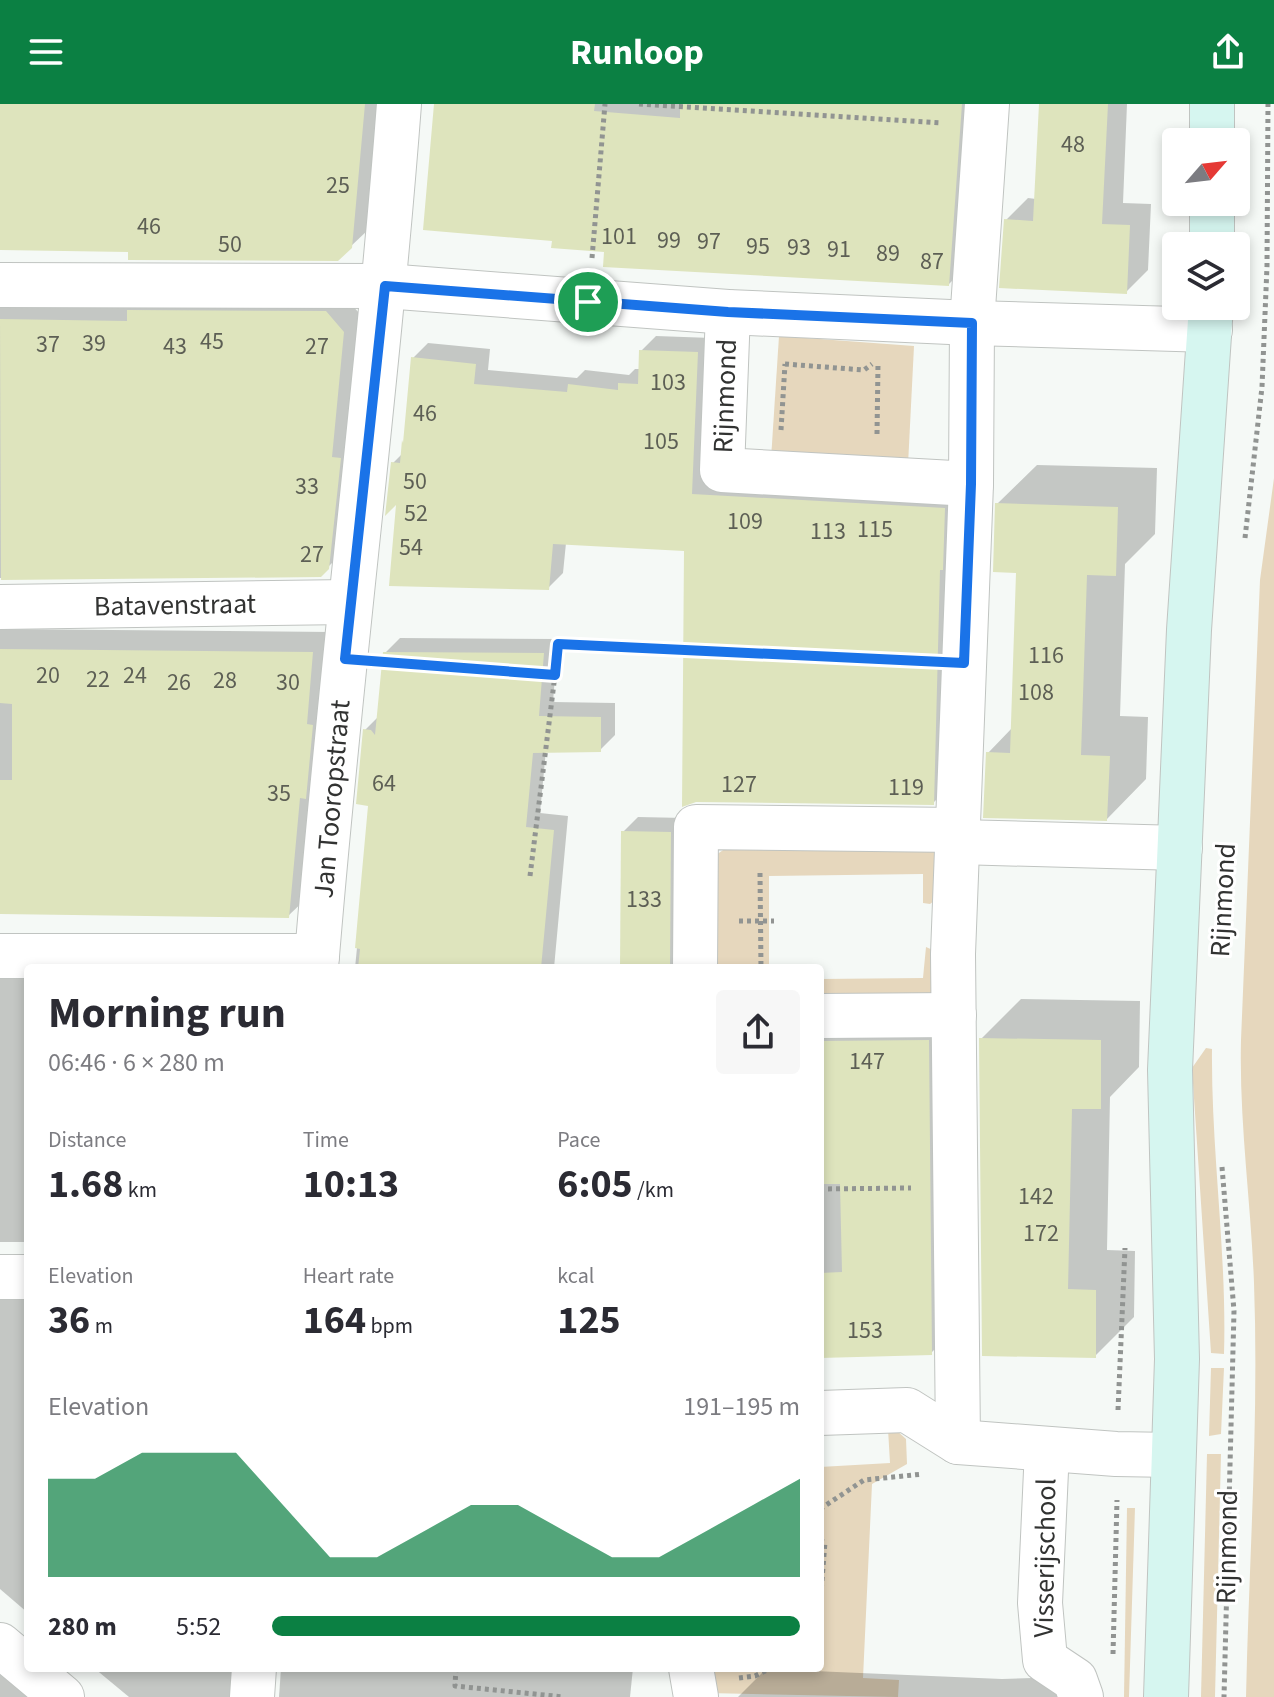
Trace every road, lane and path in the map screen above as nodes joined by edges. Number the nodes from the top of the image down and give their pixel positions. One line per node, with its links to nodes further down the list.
1 (399, 104): 9 (street, Jan Tooropstraat)
2 (605, 104): 10 (path)
3 (639, 104): 6 (path)
4 (1212, 104): 7 (street)
5 (1268, 104): 20 (path)
6 (987, 115): 15 (street)
7 (1212, 128)
8 (0, 285): 9 (street, Rijnmond)
9 (385, 286): 10 (street, Rijnmond); 21 (street, Jan Tooropstraat)
10 (588, 302): 11 (street, Rijnmond)
11 (728, 312): 12 (street, Rijnmond); 18 (street, Rijnmond)
12 (787, 315): 15 (street, Rijnmond); 18 (path)
13 (1162, 319): 15 (street, Rijnmond)
14 (1211, 320): 28 (street, Rijnmond)
15 (972, 323): 19 (street)
16 (879, 359): 17 (path)
17 (877, 439)
18 (780, 473): 19 (street, Rijnmond)
19 (971, 484): 24 (street)
20 (1244, 542)
21 (349, 602): 22 (street, Batavenstraat); 23 (street, Jan Tooropstraat)
22 (0, 607)
23 (345, 659): 25 (path); 31 (street, Jan Tooropstraat)
24 (964, 663): 25 (path); 27 (street)
25 (555, 675): 29 (path)
26 (759, 827): 27 (street, Rijnmond); 32 (street, Rijnmond); 33 (path)
27 (958, 836): 28 (street, Rijnmond); 34 (street)
28 (1180, 848): 43 (street, Rijnmond)
29 (530, 876)
30 (0, 956): 31 (street)
31 (316, 962)
32 (695, 964)
33 (761, 964)
34 (954, 1015): 35 (street); 37 (street)
35 (824, 1016)
36 (1220, 1152): 60 (path, Rijnmond)
37 (957, 1188): 38 (path); 44 (street)
38 (824, 1189)
39 (0, 1277): 40 (street)
40 (24, 1277)
41 (824, 1413): 44 (street)
42 (1047, 1449): 43 (street, Visserijschool); 44 (street, Visserijschool); 58 (street, Visserijschool)
43 (1173, 1455): 59 (street, Rijnmond)
44 (945, 1458): 45 (path)
45 (824, 1506)
46 (0, 1645): 47 (street)
47 (24, 1665)
48 (32, 1672): 53 (street)
49 (254, 1672): 54 (street)
50 (456, 1672): 52 (path)
51 (692, 1672): 57 (street)
52 (470, 1688): 55 (path); 56 (path)
53 (62, 1697)
54 (252, 1697)
55 (470, 1697)
56 (564, 1697)
57 (696, 1697)
58 (1081, 1697)
59 (1166, 1697)
60 (1224, 1697)

